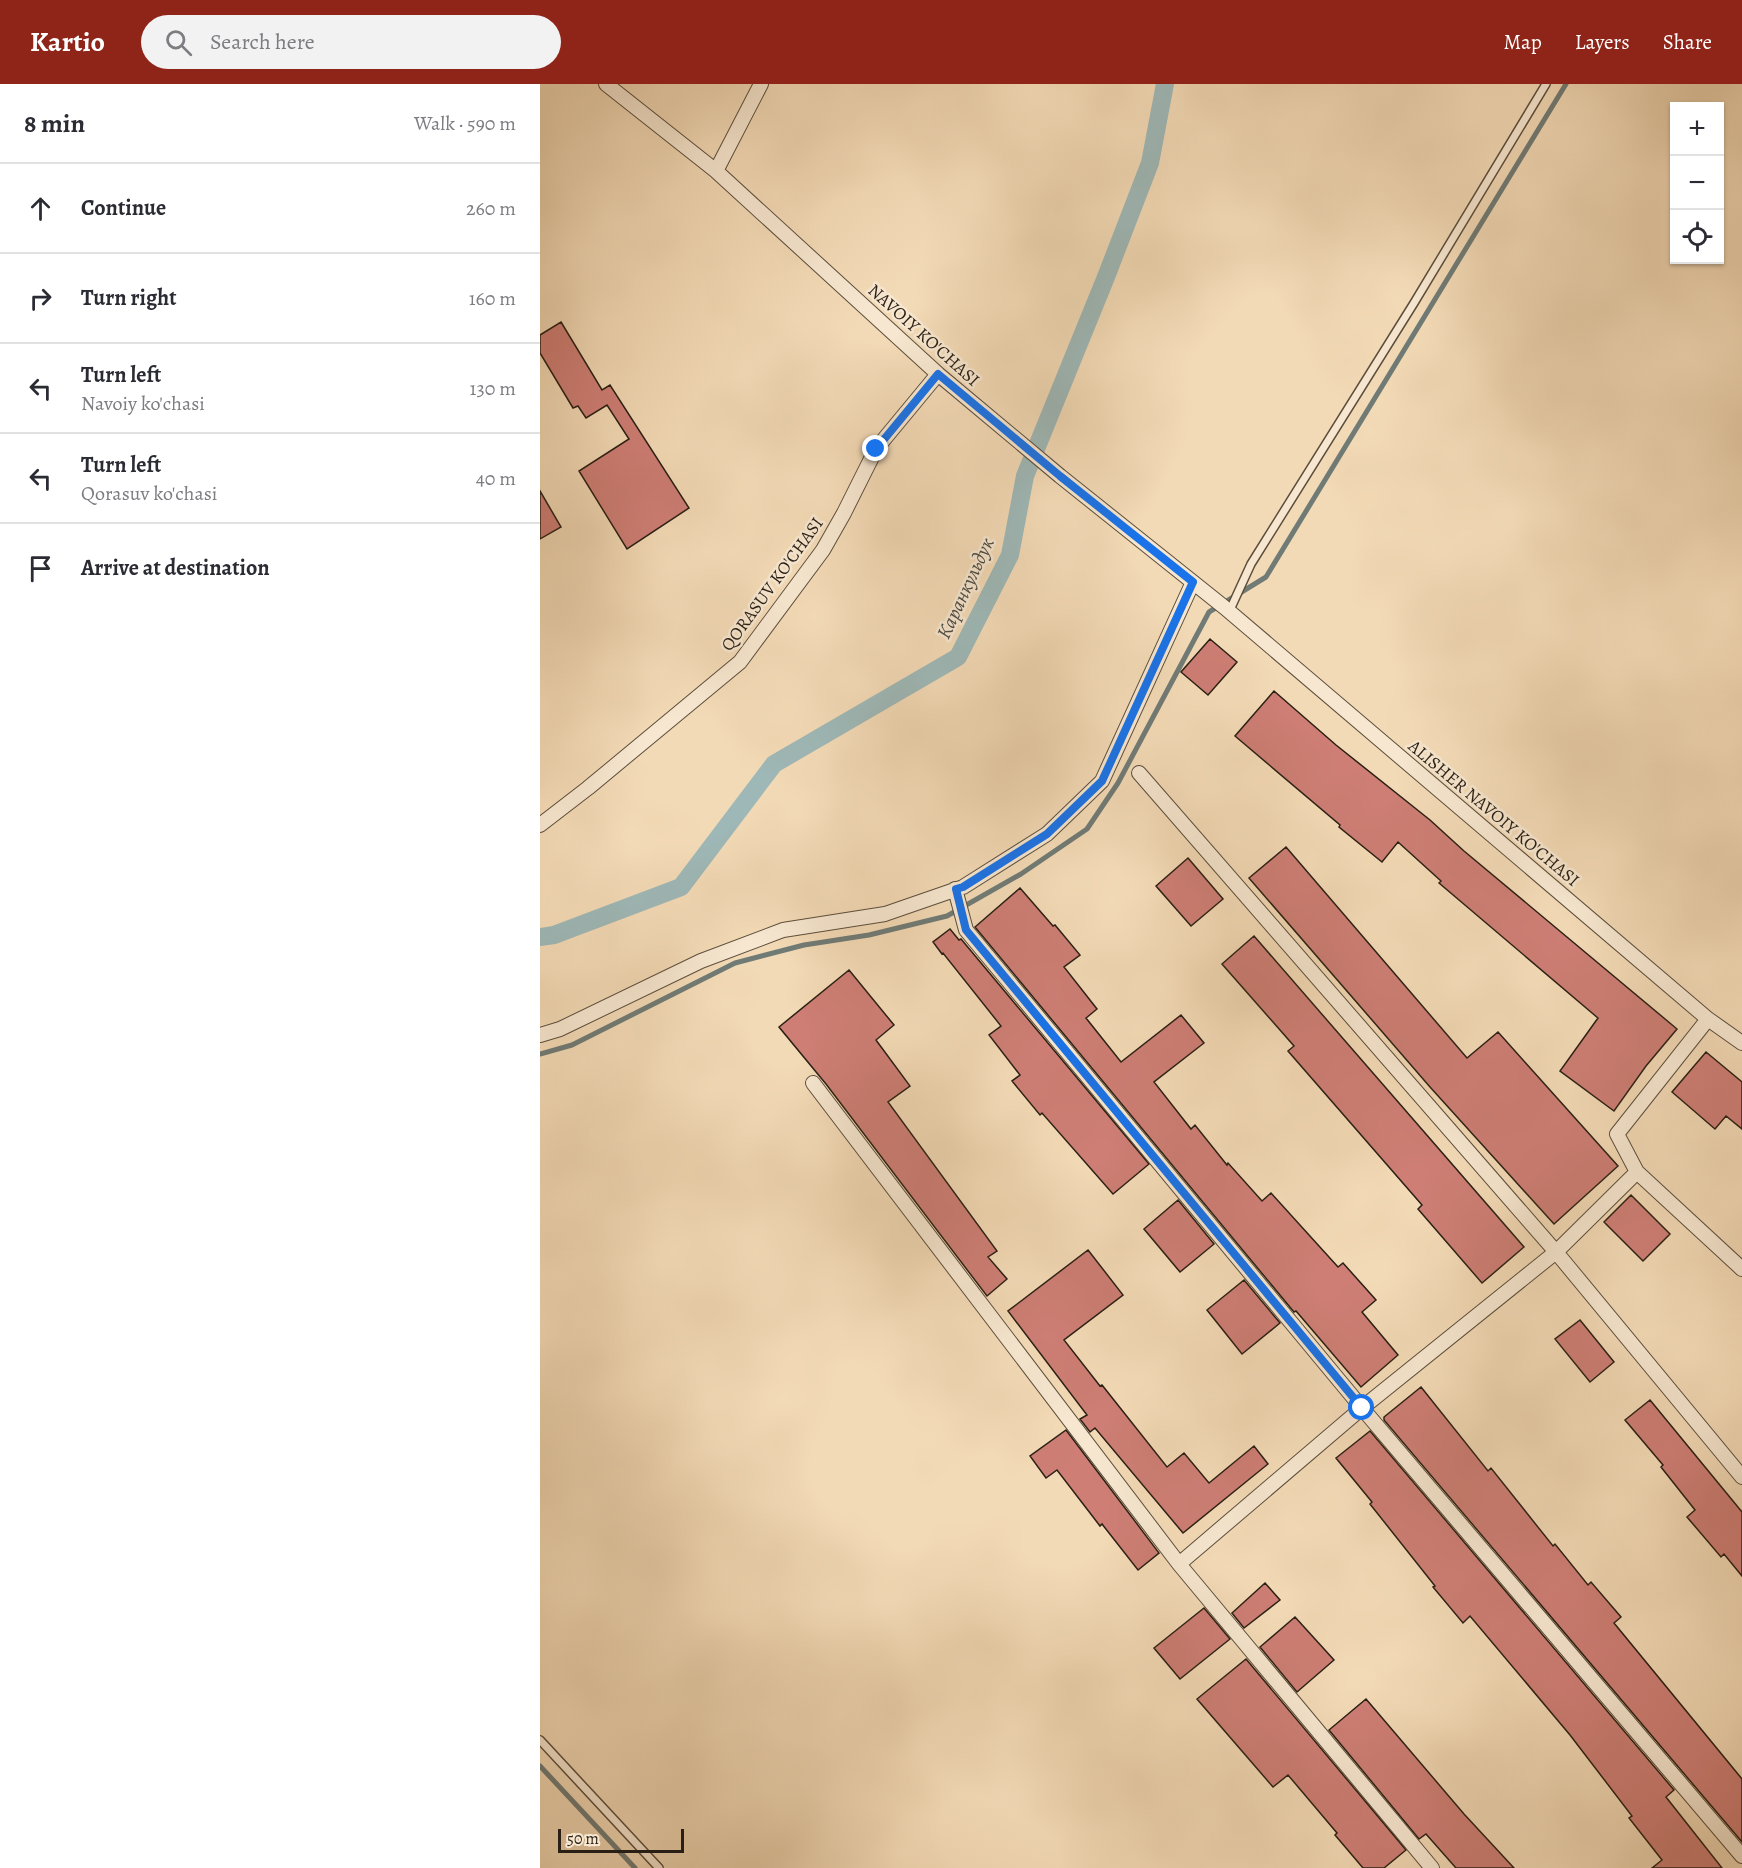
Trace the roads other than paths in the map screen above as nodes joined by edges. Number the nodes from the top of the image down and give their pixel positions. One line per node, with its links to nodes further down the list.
1 (606, 84): 4 (street, NAVOIY KO'CHASI)
2 (761, 84): 4 (street)
3 (1546, 84): 7 (lane)
4 (716, 171): 5 (street, NAVOIY KO'CHASI)
5 (938, 374): 6 (street, NAVOIY KO'CHASI); 9 (street, QORASUV KO'CHASI)
6 (1193, 582): 7 (street, NAVOIY KO'CHASI); 10 (street)
7 (1226, 610): 11 (street, ALISHER NAVOIY KO'CHASI)
8 (1139, 773): 16 (street)
9 (540, 825)
10 (956, 889): 12 (street); 18 (street)
11 (1708, 1019): 13 (street, ALISHER NAVOIY KO'CHASI); 15 (street)
12 (540, 1035)
13 (1742, 1043)
14 (813, 1083): 20 (street)
15 (1637, 1172): 16 (street); 17 (street)
16 (1556, 1252): 18 (street); 19 (street)
17 (1742, 1269)
18 (1362, 1408): 20 (street); 22 (street)
19 (1742, 1477)
20 (1179, 1564): 24 (street)
21 (540, 1740): 23 (lane)
22 (1742, 1856)
23 (660, 1868)
24 (1432, 1868)

